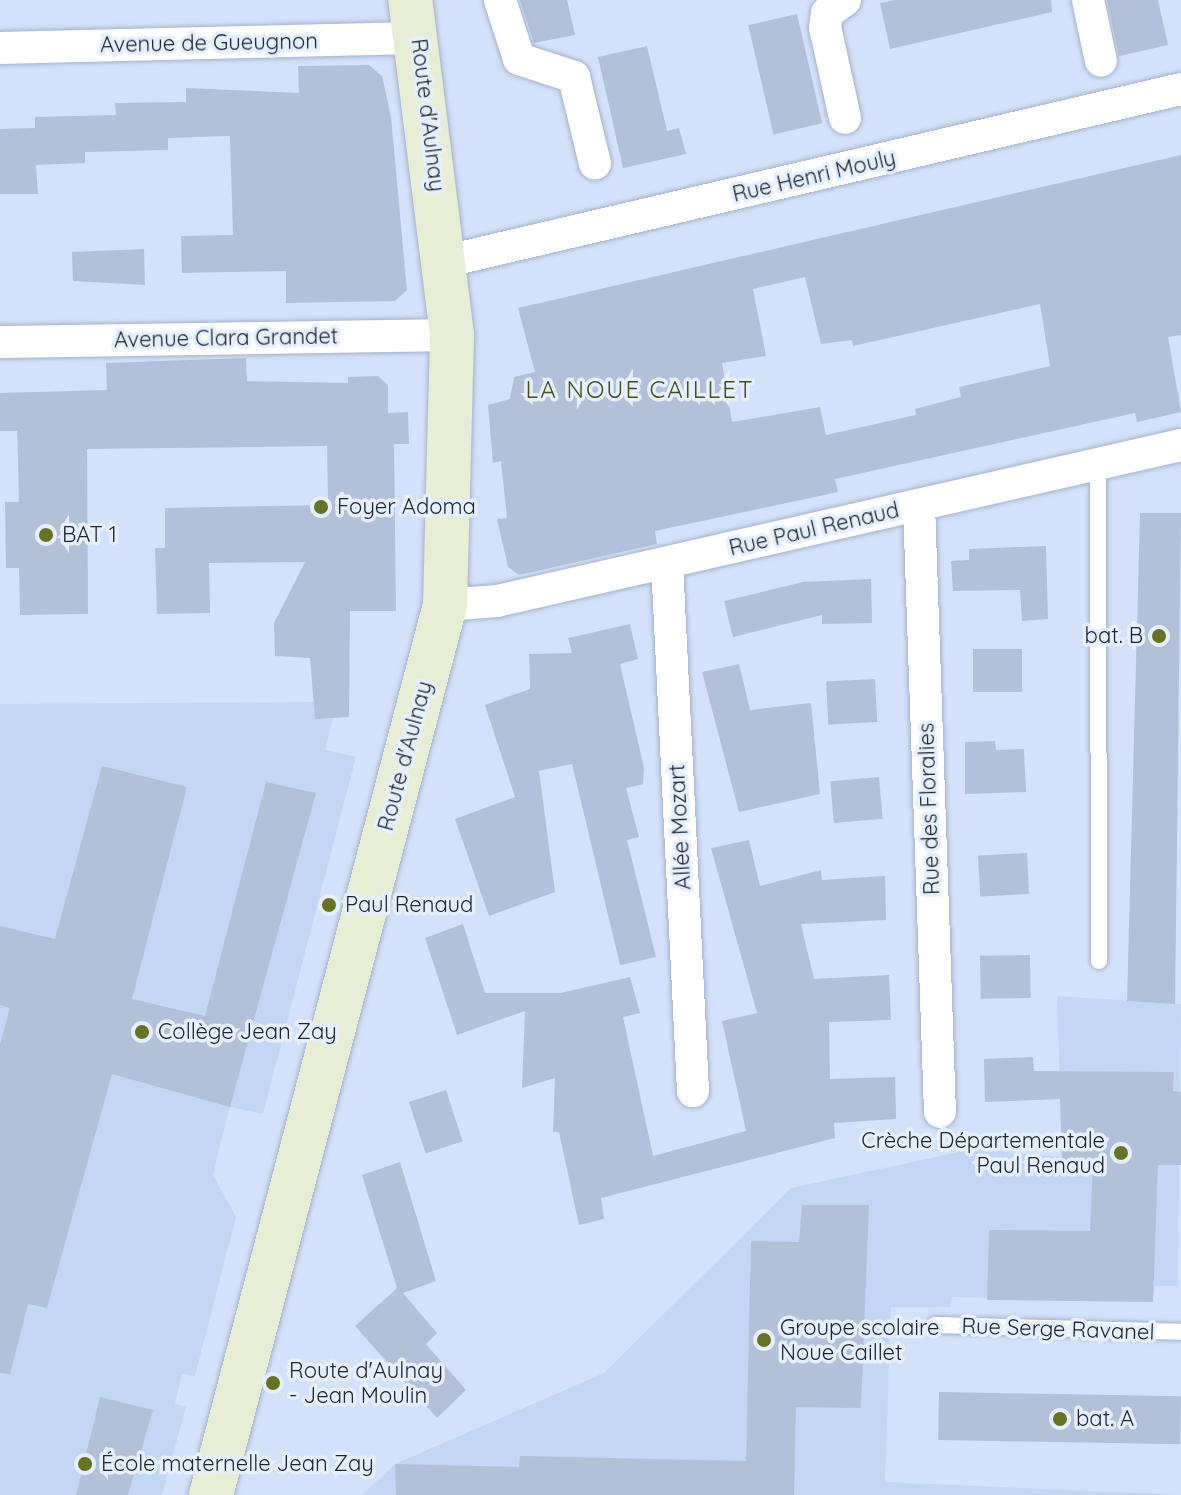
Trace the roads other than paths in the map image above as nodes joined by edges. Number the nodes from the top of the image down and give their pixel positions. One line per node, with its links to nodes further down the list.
1 (500, 0): 9 (street)
2 (845, 0): 8 (street)
3 (1088, 0): 6 (street)
4 (414, 19): 5 (street, Avenue de Gueugnon); 10 (street, Route d'Aulnay)
5 (0, 48)
6 (1101, 61)
7 (1181, 89): 10 (street, Rue Henri Mouly)
8 (845, 118)
9 (595, 164)
10 (447, 261): 11 (street, Route d'Aulnay)
11 (452, 335): 12 (street, Avenue Clara Grandet); 17 (street, Route d'Aulnay)
12 (0, 342)
13 (1181, 445): 14 (street, Rue Paul Renaud)
14 (1098, 464): 15 (street, Rue Paul Renaud); 18 (lane)
15 (919, 505): 16 (street, Rue Paul Renaud); 20 (street, Rue des Floralies)
16 (667, 563): 17 (street, Rue Paul Renaud); 19 (street, Allée Mozart)
17 (445, 605): 23 (street, Route d'Aulnay)
18 (1099, 961)
19 (693, 1091)
20 (940, 1112)
21 (935, 1325): 22 (lane, Rue Serge Ravanel)
22 (1181, 1332)
23 (211, 1495)

